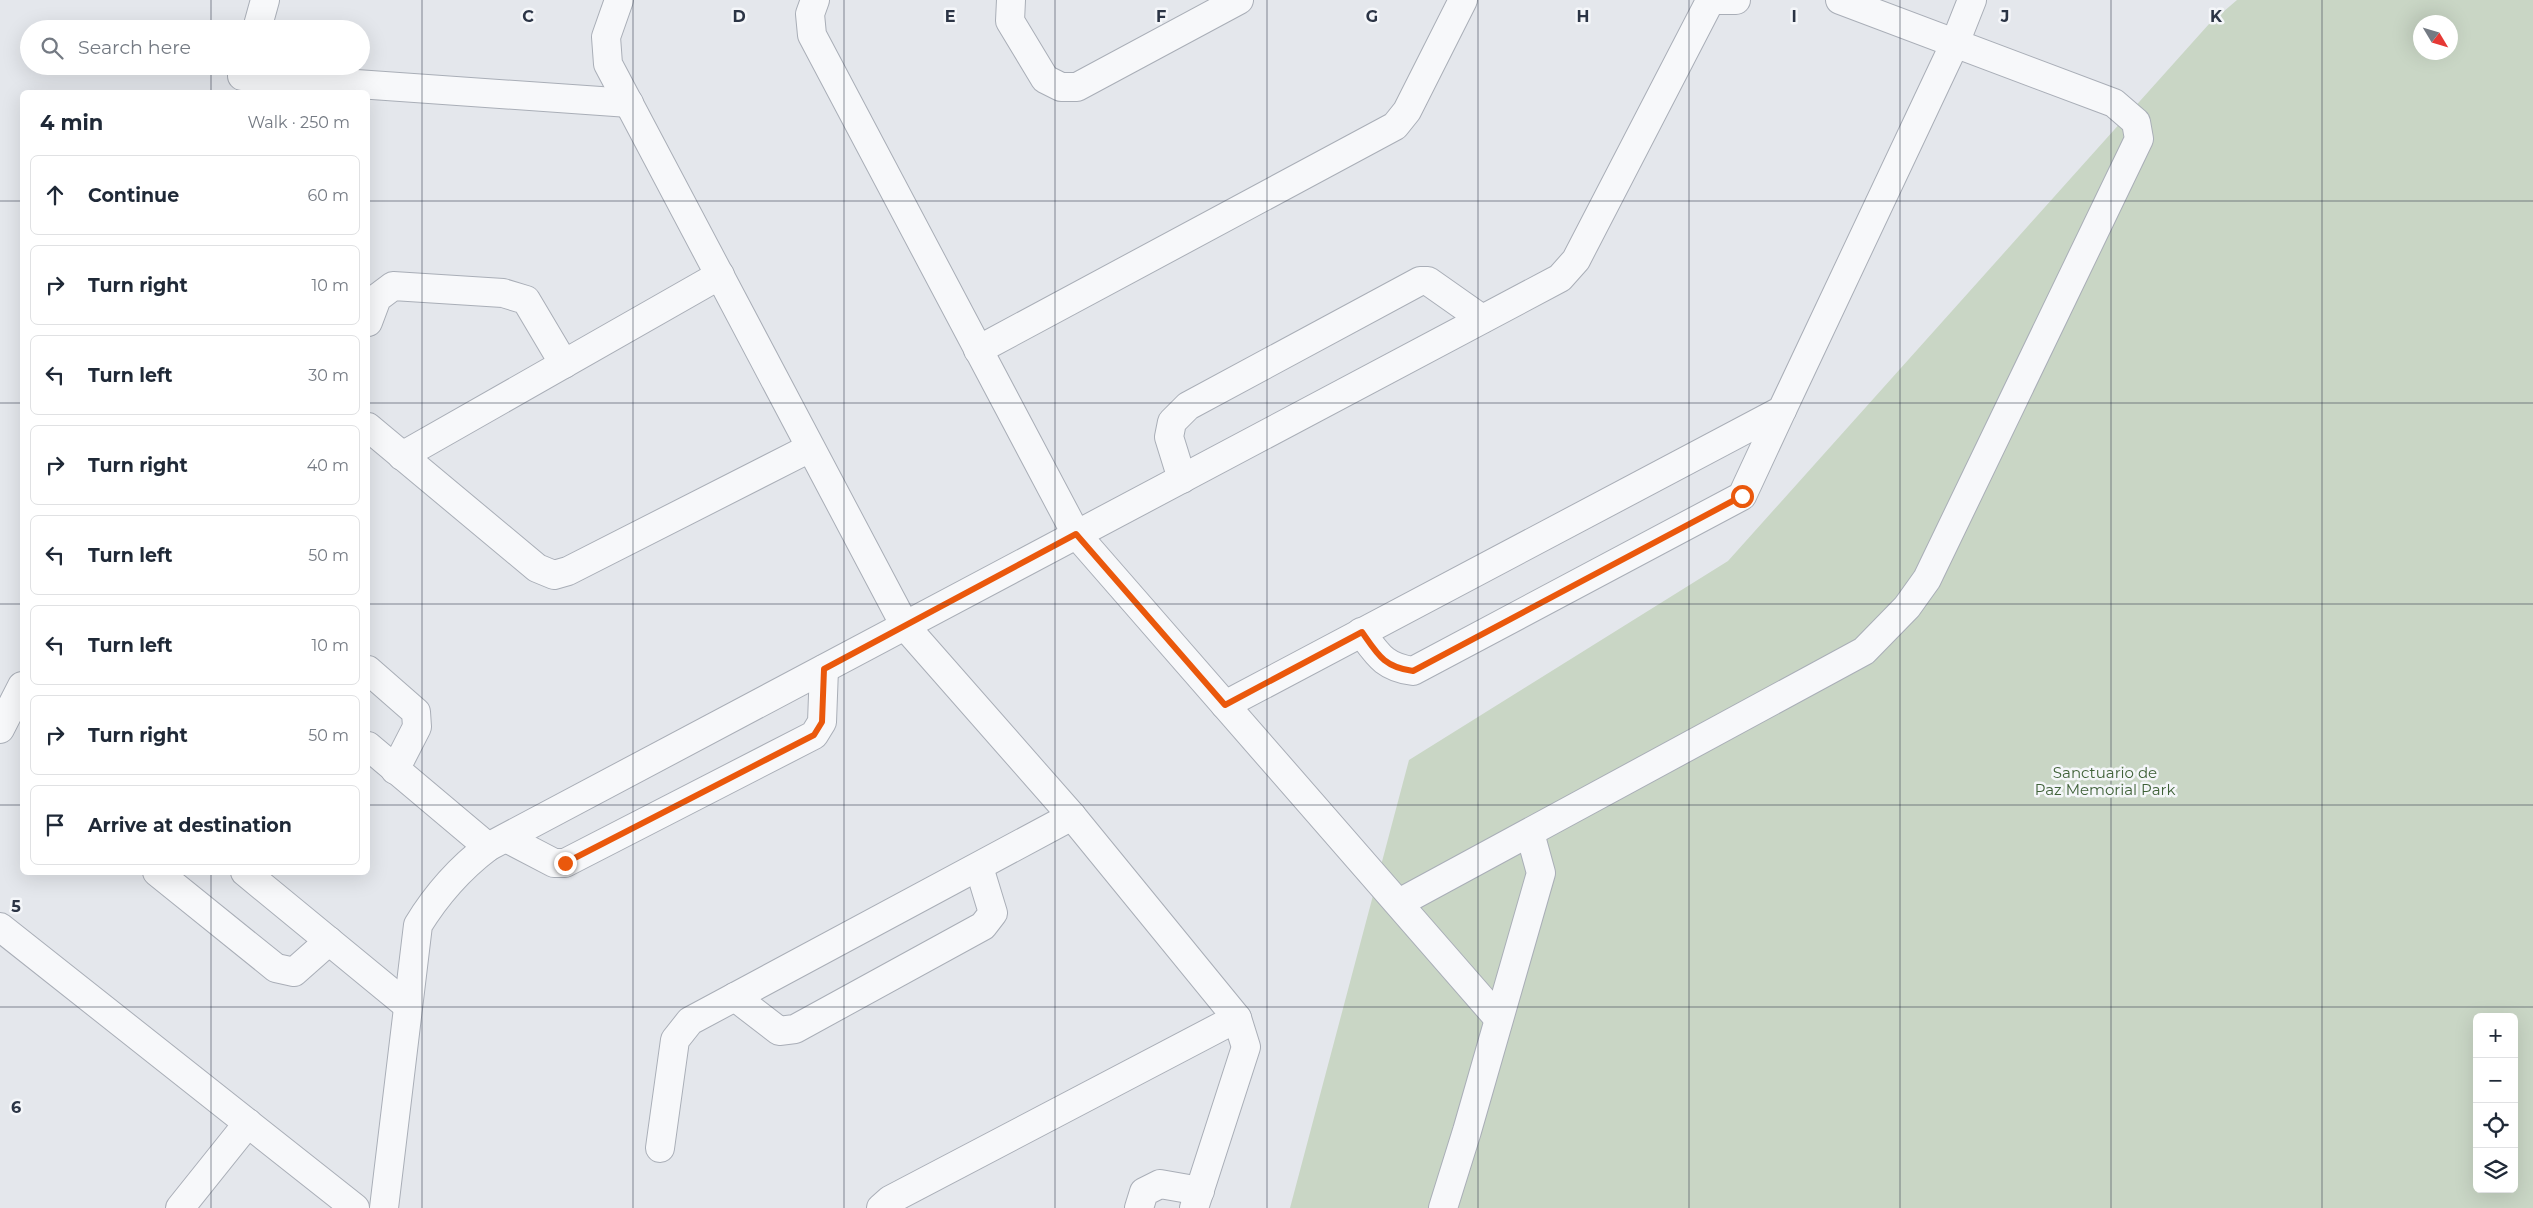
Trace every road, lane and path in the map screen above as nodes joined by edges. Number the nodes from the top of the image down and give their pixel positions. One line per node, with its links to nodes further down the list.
1 (265, 0): 10 (street)
2 (619, 0): 13 (street)
3 (815, 0): 17 (street)
4 (1011, 0): 5 (street)
5 (1239, 0)
6 (1464, 0): 17 (street)
7 (1718, 0): 16 (street)
8 (1840, 0): 11 (street)
9 (1972, 0): 11 (street)
10 (259, 20)
11 (1955, 43): 19 (street); 35 (street)
12 (242, 78): 13 (street)
13 (629, 103): 14 (street)
14 (720, 275): 18 (street); 21 (street)
15 (370, 317): 18 (street)
16 (1482, 319): 23 (street); 23 (street)
17 (978, 350): 24 (street)
18 (564, 364): 22 (street)
19 (1782, 410): 26 (street); 26 (street)
20 (370, 429): 22 (street)
21 (810, 448): 22 (street); 25 (street)
22 (402, 456)
23 (1182, 479): 24 (street)
24 (1076, 534): 25 (street); 30 (street)
25 (905, 626): 27 (street); 34 (street)
26 (1362, 632): 30 (street)
27 (824, 669): 36 (street); 36 (street)
28 (370, 672): 33 (street)
29 (20, 692): 31 (street)
30 (1225, 705): 40 (street)
31 (0, 730)
32 (370, 748): 33 (street)
33 (395, 770): 36 (street)
34 (1072, 816): 37 (street); 45 (street)
35 (1530, 833): 40 (street); 46 (street)
36 (497, 843): 44 (street)
37 (979, 867): 43 (street); 43 (street)
38 (161, 875): 42 (street)
39 (249, 875): 42 (street)
40 (1399, 904): 46 (street)
41 (0, 927): 47 (street)
42 (329, 941): 44 (street)
43 (735, 997): 48 (street)
44 (408, 1006): 52 (street)
45 (1237, 1018): 49 (street); 53 (street)
46 (1498, 1018): 55 (street)
47 (248, 1123): 50 (street); 51 (street)
48 (660, 1148)
49 (1197, 1199): 54 (street)
50 (180, 1208)
51 (356, 1208)
52 (384, 1208)
53 (882, 1208)
54 (1139, 1208)
55 (1443, 1208)

